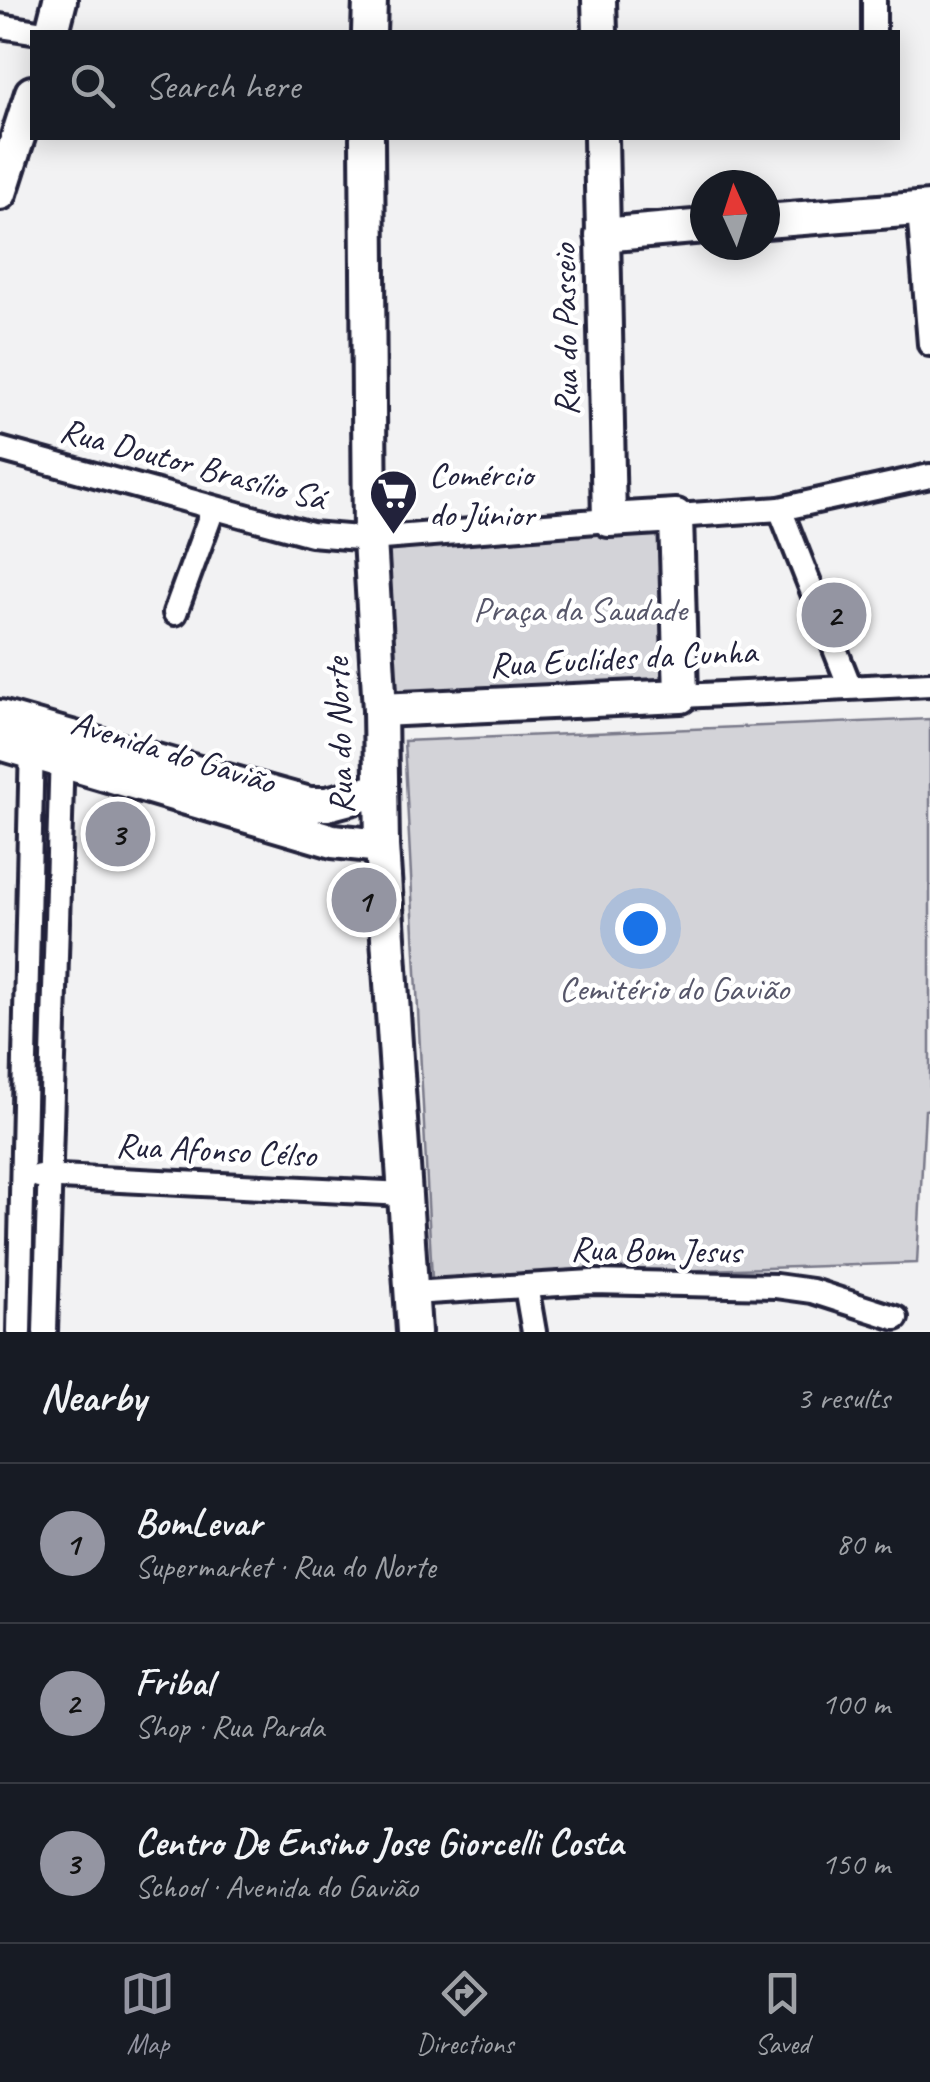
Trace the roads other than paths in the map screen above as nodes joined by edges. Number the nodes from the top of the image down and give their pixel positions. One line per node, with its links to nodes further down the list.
1 (60, 0): 6 (street)
2 (370, 0): 7 (street)
3 (600, 0): 8 (street)
4 (874, 0): 9 (street)
5 (0, 26): 10 (street)
6 (52, 30)
7 (369, 30)
8 (600, 30)
9 (874, 30)
10 (30, 31)
11 (30, 99): 14 (street)
12 (367, 140): 26 (street, Rua do Norte)
13 (601, 140): 18 (street, Rua do Passeio)
14 (0, 193)
15 (925, 209): 16 (street); 19 (street)
16 (780, 221)
17 (690, 227): 18 (street)
18 (602, 234): 25 (street, Rua do Passeio)
19 (930, 344)
20 (0, 450): 22 (street, Rua Doutor Brasílio Sá)
21 (930, 476): 23 (street)
22 (212, 508): 26 (street, Rua Doutor Brasílio Sá); 27 (street)
23 (780, 509): 24 (street); 29 (street)
24 (676, 516): 25 (street); 30 (street)
25 (610, 520): 26 (street, Rua Doutor Brasílio Sá)
26 (370, 539): 31 (street, Rua do Norte)
27 (175, 613)
28 (930, 684): 29 (street, Rua Euclídes da Cunha)
29 (850, 688): 30 (street, Rua Euclídes da Cunha)
30 (681, 696): 31 (street, Rua Euclídes da Cunha)
31 (380, 710): 34 (street, Rua do Norte)
32 (0, 716): 33 (street, Avenida do Gavião)
33 (38, 744): 35 (street, Avenida do Gavião); 37 (street); 38 (street)
34 (380, 790): 35 (street, Avenida do Gavião); 36 (street, Rua do Norte)
35 (268, 808): 36 (street, Avenida do Gavião)
36 (382, 846): 43 (street, Rua do Norte)
37 (27, 908): 38 (street); 39 (street)
38 (56, 909): 40 (street)
39 (26, 1044): 40 (street); 41 (street)
40 (55, 1044): 42 (street)
41 (22, 1175): 42 (street, Rua Afonso Célso); 47 (street)
42 (52, 1176): 43 (street, Rua Afonso Célso); 48 (street)
43 (406, 1194): 45 (street, Rua do Norte)
44 (526, 1286): 45 (street, Rua Bom Jesus); 46 (street, Rua Bom Jesus); 50 (street)
45 (412, 1294): 49 (street, Rua do Norte)
46 (896, 1318)
47 (19, 1332)
48 (45, 1332)
49 (414, 1332)
50 (534, 1332)

